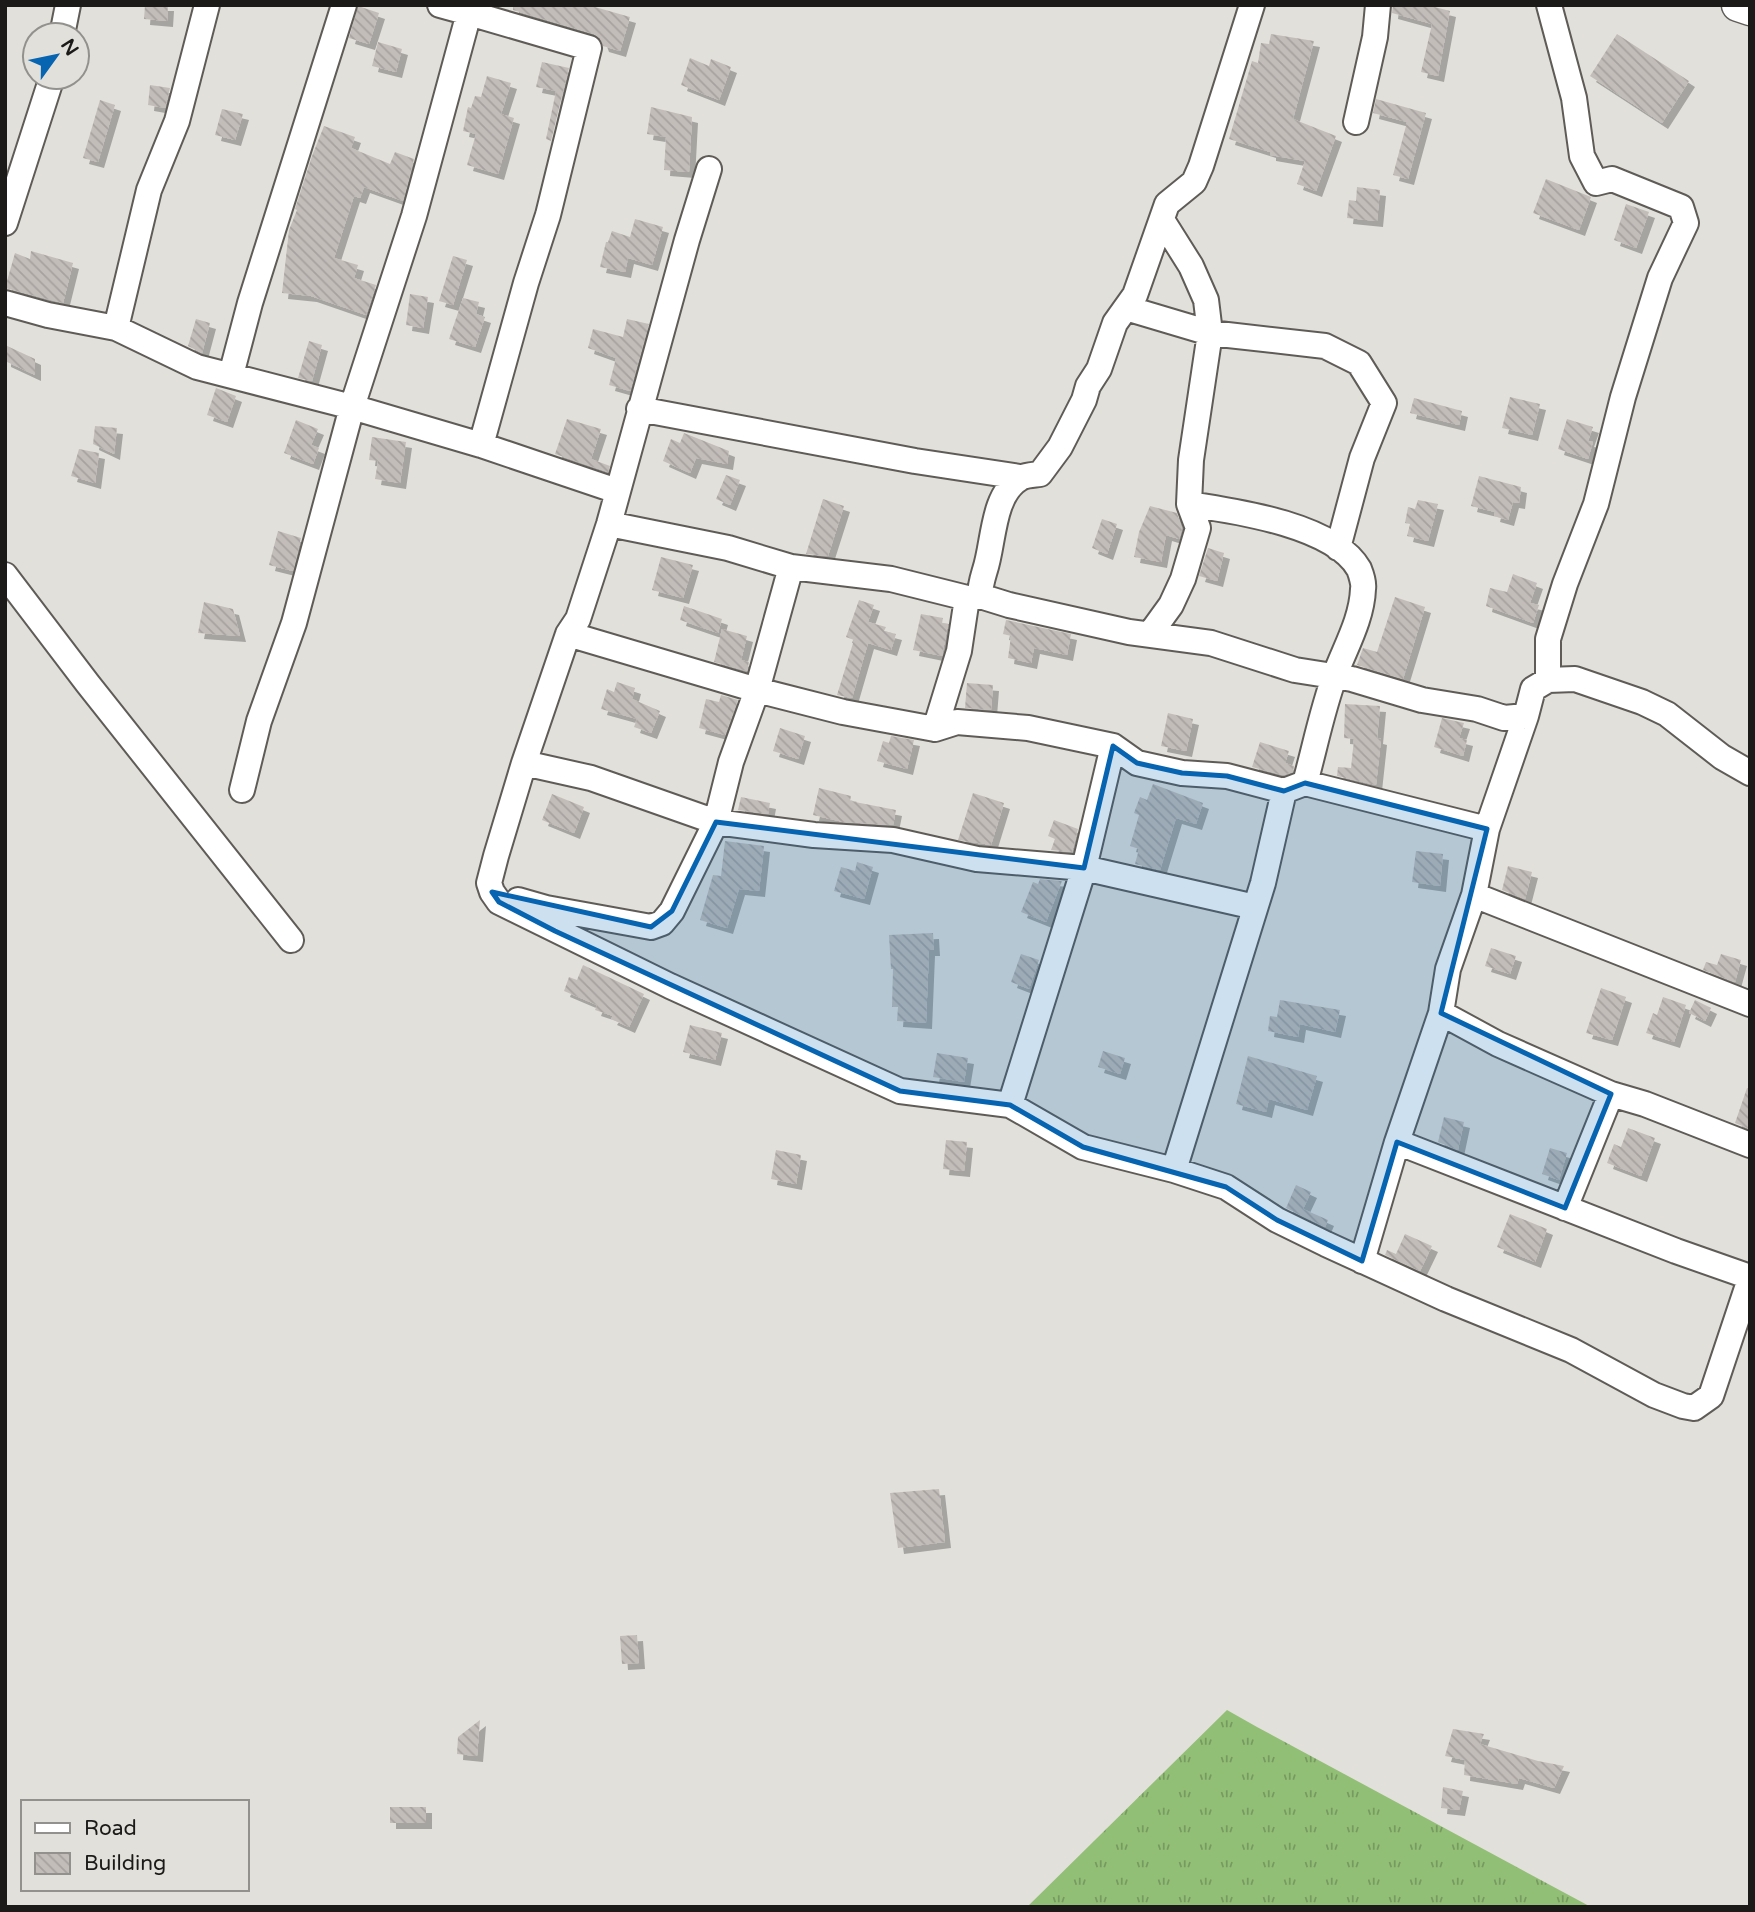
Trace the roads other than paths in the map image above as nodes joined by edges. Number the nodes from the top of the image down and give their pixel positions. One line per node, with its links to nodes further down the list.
1 (207, 5): 17 (street)
2 (344, 5): 19 (street)
3 (440, 5): 9 (street)
4 (1252, 5): 13 (street)
5 (1378, 5): 11 (street)
6 (1549, 5): 34 (street)
7 (1738, 5): 8 (main road)
8 (1750, 9)
9 (469, 13): 20 (street); 22 (street)
10 (47, 91): 14 (street)
11 (1356, 122)
12 (709, 169): 21 (street)
13 (1162, 220): 16 (street); 18 (street)
14 (5, 223)
15 (5, 303): 17 (street)
16 (1126, 308): 18 (street); 23 (street)
17 (116, 328): 19 (street)
18 (1209, 333): 25 (street); 27 (street)
19 (231, 375): 20 (street)
20 (352, 407): 22 (street); 42 (street)
21 (639, 409): 23 (street); 24 (street)
22 (481, 445): 24 (street)
23 (1020, 477): 30 (street)
24 (617, 491): 26 (street)
25 (1189, 504): 27 (street); 32 (street)
26 (609, 524): 28 (street); 31 (street)
27 (1338, 548): 33 (street)
28 (791, 567): 30 (street); 35 (street)
29 (5, 575): 49 (street)
30 (973, 597): 32 (street); 37 (street)
31 (568, 634): 35 (street); 39 (street)
32 (1150, 634): 33 (street)
33 (1334, 677): 36 (street); 41 (street)
34 (1548, 680): 36 (street); 40 (street)
35 (757, 690): 37 (street); 43 (street)
36 (1526, 716): 44 (street)
37 (935, 729): 38 (street)
38 (1113, 746): 41 (street); 45 (street)
39 (524, 763): 43 (street); 46 (street)
40 (1750, 773)
41 (1294, 787): 44 (street); 48 (street)
42 (242, 790)
43 (716, 822): 45 (street); 46 (street)
44 (1487, 829): 47 (street)
45 (1084, 868): 48 (street); 53 (street)
46 (492, 892): 53 (street)
47 (1474, 895): 50 (street); 51 (street)
48 (1255, 907): 56 (street)
49 (291, 940)
50 (1750, 1004)
51 (1441, 1013): 52 (street); 54 (street)
52 (1611, 1094): 55 (street); 57 (street)
53 (1010, 1105): 56 (street)
54 (1397, 1142): 57 (street); 58 (street)
55 (1750, 1145)
56 (1174, 1170): 58 (street)
57 (1565, 1208): 59 (street)
58 (1362, 1261): 59 (street)
59 (1750, 1278)

